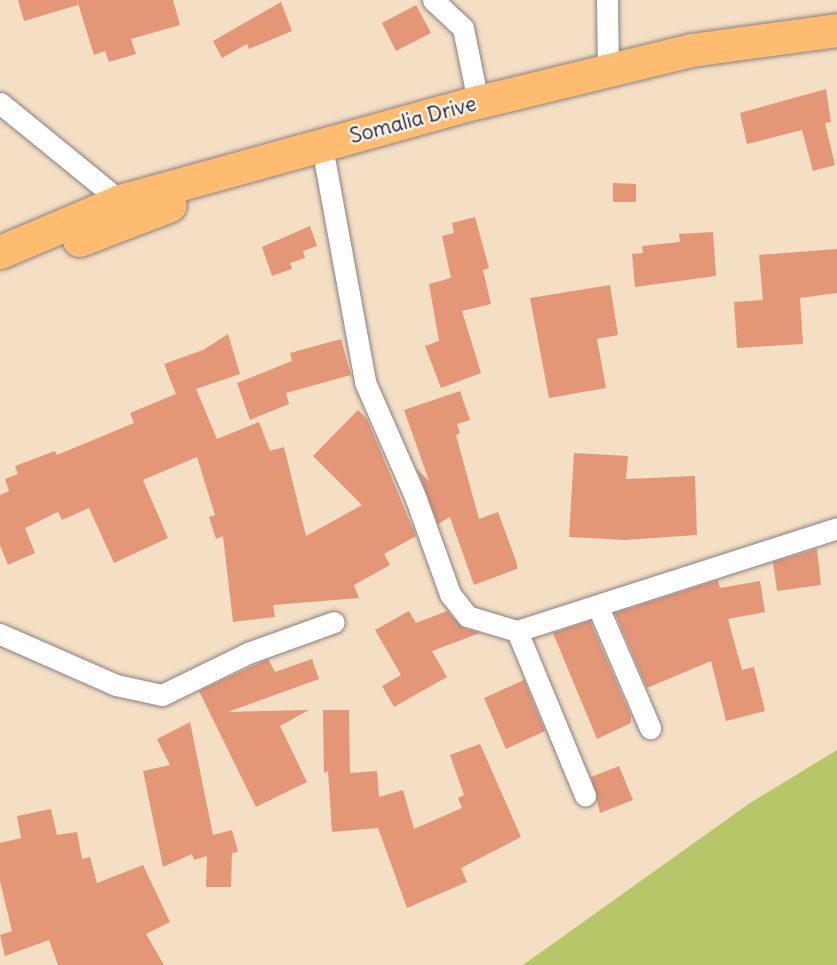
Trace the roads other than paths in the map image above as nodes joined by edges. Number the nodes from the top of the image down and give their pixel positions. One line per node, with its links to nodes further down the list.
1 (433, 0): 6 (street)
2 (608, 0): 5 (street)
3 (837, 30): 5 (main road, Somalia Drive)
4 (837, 50): 8 (main road, Somalia Drive)
5 (608, 70): 6 (main road, Somalia Drive)
6 (478, 102): 9 (main road, Somalia Drive)
7 (0, 103): 9 (street)
8 (325, 163): 9 (main road, Somalia Drive); 15 (street)
9 (124, 213): 10 (main road, Somalia Drive); 11 (main road, Somalia Drive)
10 (0, 252)
11 (0, 266)
12 (837, 528): 13 (street)
13 (598, 607): 15 (street); 17 (street)
14 (334, 622): 16 (street)
15 (517, 631): 18 (street)
16 (0, 634)
17 (650, 728)
18 (585, 795)

